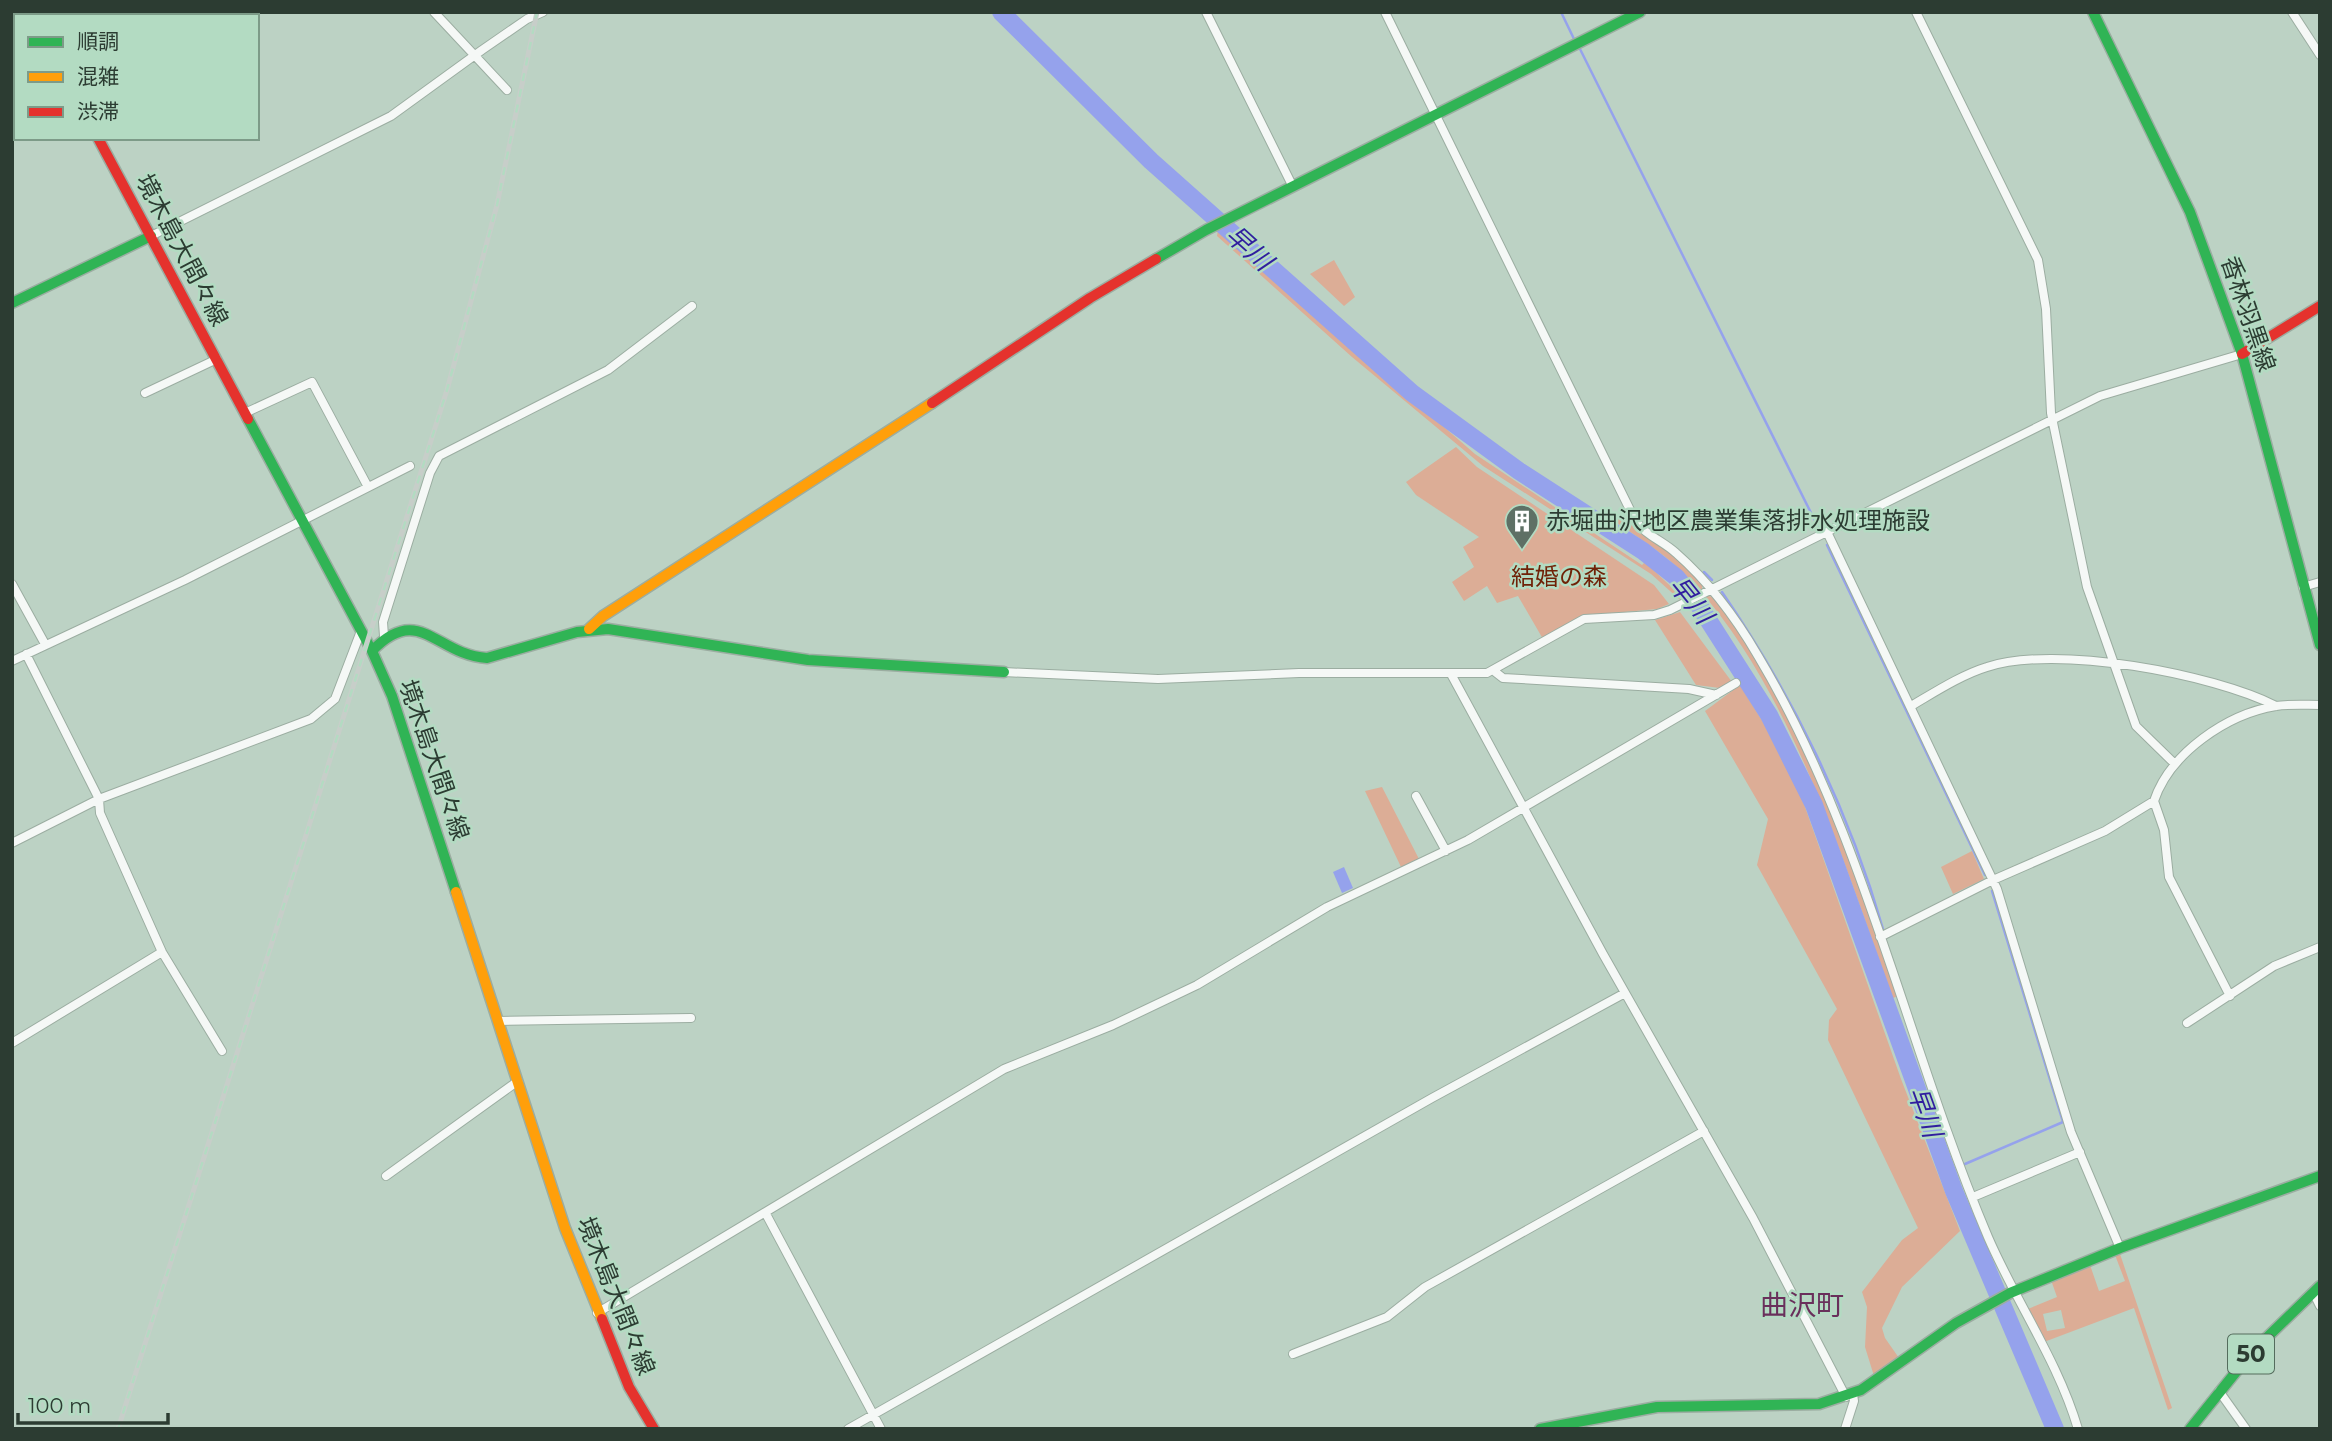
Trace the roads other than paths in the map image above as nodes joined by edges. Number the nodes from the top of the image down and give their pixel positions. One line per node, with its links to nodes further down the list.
1 (435, 12): 9 (street)
2 (543, 12): 9 (street)
3 (1206, 12): 14 (street)
4 (1385, 12): 12 (street)
5 (1640, 12): 12 (main road)
6 (1916, 12): 23 (street)
7 (2093, 12): 19 (main road, 香林羽黒線)
8 (2292, 12): 10 (street)
9 (476, 55): 11 (street); 15 (street)
10 (2320, 55)
11 (508, 90)
12 (1436, 113): 14 (main road); 31 (street)
13 (99, 140): 15 (main road, 境木島大間々線)
14 (1292, 185): 32 (main road)
15 (151, 236): 16 (main road); 20 (main road, 境木島大間々線)
16 (12, 303)
17 (692, 306): 34 (street)
18 (2320, 306): 19 (main road)
19 (2242, 354): 23 (street); 30 (main road, 香林羽黒線)
20 (216, 359): 21 (street); 22 (main road, 境木島大間々線)
21 (145, 393)
22 (245, 413): 25 (street); 26 (main road, 境木島大間々線)
23 (2052, 420): 27 (street); 40 (street)
24 (410, 466): 25 (street)
25 (368, 486): 26 (street)
26 (302, 519): 33 (main road, 境木島大間々線); 35 (street)
27 (1827, 532): 31 (street); 47 (street)
28 (2320, 582): 30 (street)
29 (12, 584): 35 (street)
30 (2304, 587): 36 (main road, 香林羽黒線)
31 (1709, 590): 41 (street); 57 (street)
32 (589, 629): 34 (main road); 42 (main road)
33 (361, 631): 37 (main road, 境木島大間々線); 51 (street)
34 (384, 636): 37 (main road)
35 (45, 644): 38 (street)
36 (2320, 645)
37 (372, 651): 63 (main road, 境木島大間々線)
38 (26, 654): 39 (street); 51 (street)
39 (12, 661)
40 (2112, 661): 47 (street); 48 (street); 49 (street)
41 (1494, 671): 43 (street); 45 (street)
42 (1004, 672): 43 (street)
43 (1451, 674): 53 (street)
44 (1736, 683): 45 (street)
45 (1716, 695): 53 (street)
46 (2320, 705): 48 (street)
47 (1911, 706): 56 (street)
48 (2276, 706): 49 (street)
49 (2175, 764): 52 (street)
50 (1416, 796): 55 (street)
51 (99, 799): 54 (street); 59 (street)
52 (2154, 801): 56 (street); 61 (street)
53 (1523, 807): 55 (street); 60 (street)
54 (12, 844)
55 (1446, 851): 73 (street)
56 (1993, 880): 57 (street); 69 (street)
57 (1880, 937): 72 (street)
58 (2320, 947): 61 (street)
59 (162, 951): 65 (street); 66 (street)
60 (1625, 993): 68 (street); 82 (street)
61 (2230, 996): 64 (street)
62 (691, 1018): 63 (street)
63 (498, 1021): 67 (main road, 境木島大間々線)
64 (2187, 1023)
65 (12, 1043)
66 (222, 1051)
67 (518, 1081): 70 (street); 78 (main road, 境木島大間々線)
68 (1704, 1131): 79 (street); 81 (street)
69 (2080, 1152): 72 (street); 74 (street)
70 (386, 1176)
71 (2320, 1176): 74 (main road)
72 (1973, 1197): 76 (street)
73 (766, 1214): 78 (street); 82 (street)
74 (2120, 1248): 76 (main road)
75 (2316, 1289): 77 (street); 80 (main road, 50)
76 (2013, 1292): 81 (main road); 89 (street)
77 (2320, 1306)
78 (597, 1313): 84 (main road, 境木島大間々線)
79 (1293, 1354)
80 (2219, 1391): 90 (main road, 50); 91 (street)
81 (1849, 1396): 83 (main road); 88 (street)
82 (873, 1415): 85 (street); 86 (street)
83 (1570, 1426): 87 (main road)
84 (654, 1429)
85 (848, 1429)
86 (881, 1429)
87 (1540, 1429)
88 (1845, 1429)
89 (2078, 1429)
90 (2190, 1429)
91 (2246, 1429)

